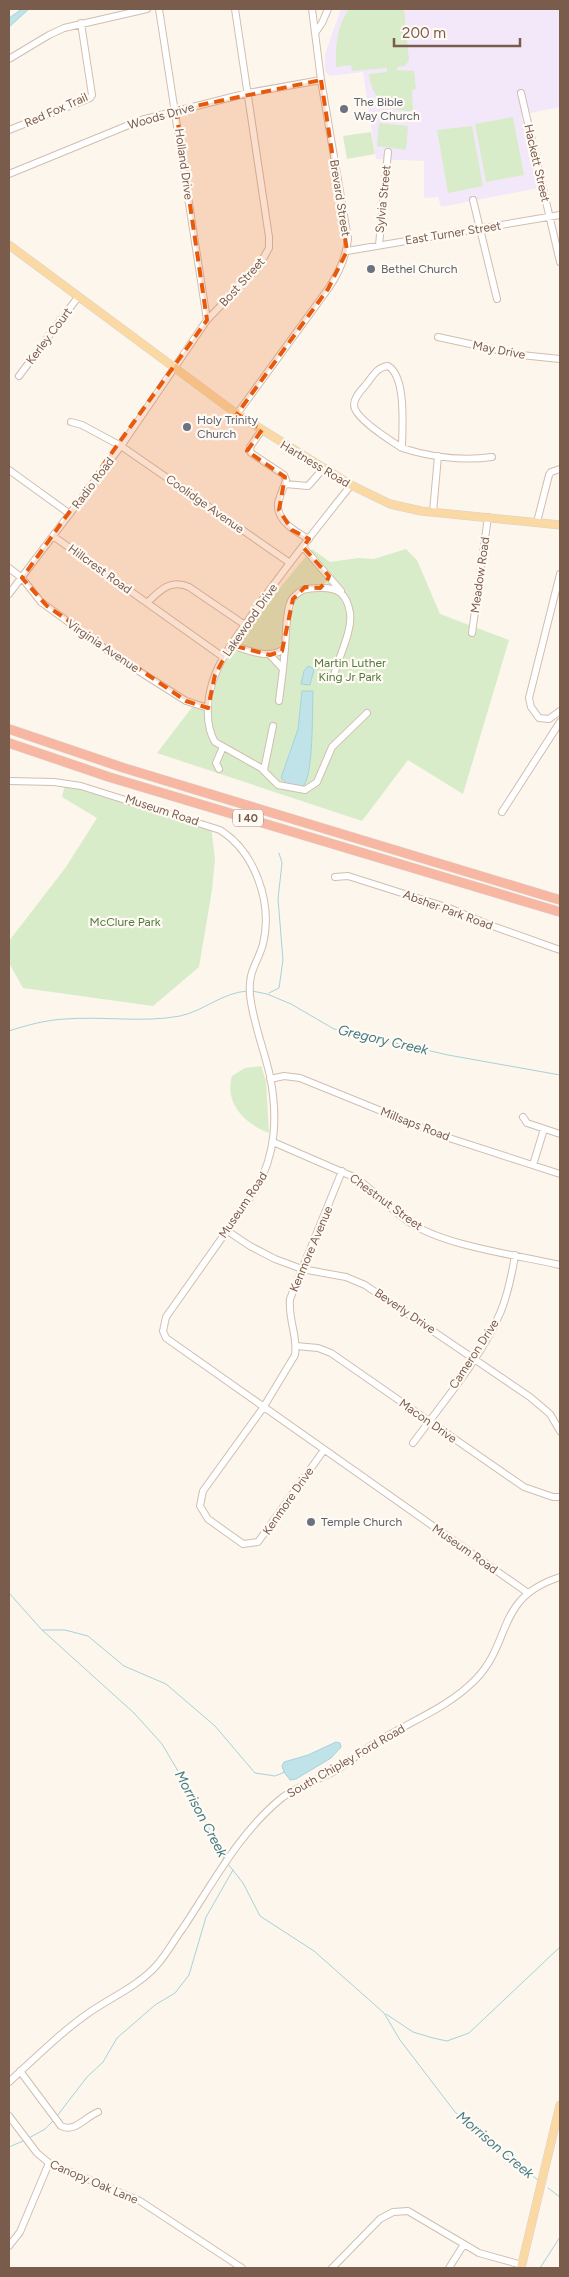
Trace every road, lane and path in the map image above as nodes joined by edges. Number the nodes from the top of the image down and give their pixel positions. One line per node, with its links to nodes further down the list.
1 (146, 9): 6 (street)
2 (159, 9): 12 (street, Holland Drive)
3 (235, 9): 11 (street, Bost Street)
4 (312, 9): 7 (street, Brevard Street)
5 (328, 9): 7 (street)
6 (80, 23): 8 (street); 13 (street, Red Fox Trail)
7 (315, 33): 9 (street, Brevard Street)
8 (9, 59)
9 (321, 80): 11 (street, Woods Drive); 22 (street, Brevard Street)
10 (521, 92): 18 (street, Hackett Street)
11 (248, 93): 12 (street, Woods Drive); 26 (street, Bost Street)
12 (176, 110): 15 (street, Woods Drive); 26 (street, Holland Drive)
13 (9, 130)
14 (388, 152): 20 (street, Sylvia Street)
15 (9, 174)
16 (473, 200): 19 (street)
17 (560, 215): 18 (street, East Turner Street)
18 (549, 217): 19 (street, East Turner Street); 23 (street, Hackett Street)
19 (479, 230): 20 (street, East Turner Street); 25 (street)
20 (379, 245): 22 (street, East Turner Street)
21 (10, 248): 24 (main road, Hartness Road)
22 (347, 252): 31 (street, Brevard Street)
23 (560, 262)
24 (78, 297): 29 (main road, Hartness Road); 30 (street, Kerley Court)
25 (497, 300)
26 (207, 320): 29 (street, Bost Street)
27 (438, 337): 28 (street, May Drive)
28 (560, 359)
29 (175, 369): 31 (main road, Hartness Road); 34 (street, Radio Road)
30 (19, 376)
31 (237, 414): 33 (main road, Hartness Road)
32 (71, 422): 34 (street, Coolidge Avenue)
33 (262, 430): 38 (main road, Hartness Road); 41 (street)
34 (121, 446): 44 (street, Radio Road); 51 (street, Coolidge Avenue)
35 (402, 448): 35 (street); 36 (street)
36 (438, 456): 37 (street); 43 (street)
37 (492, 457)
38 (323, 469): 41 (street); 42 (main road, Hartness Road)
39 (560, 469): 46 (street)
40 (9, 470): 44 (street)
41 (285, 484): 49 (street)
42 (350, 485): 43 (main road, Hartness Road); 49 (street, Lakewood Drive)
43 (433, 512): 45 (main road, Hartness Road)
44 (70, 514): 48 (street, Radio Road)
45 (488, 517): 46 (main road, Hartness Road); 61 (street, Meadow Road)
46 (537, 522): 47 (main road, Hartness Road)
47 (560, 525)
48 (53, 536): 55 (street, Radio Road); 59 (street, Hillcrest Road)
49 (309, 539): 50 (street, Lakewood Drive)
50 (303, 547): 51 (street, Lakewood Drive); 54 (street)
51 (290, 563): 60 (street, Lakewood Drive)
52 (9, 568): 55 (street, Virginia Avenue)
53 (560, 574): 70 (street)
54 (329, 576): 56 (street); 58 (street)
55 (22, 578): 57 (street, Radio Road); 69 (street, Virginia Avenue)
56 (320, 588): 58 (street); 63 (street)
57 (9, 594)
58 (345, 597): 67 (street)
59 (147, 603): 60 (street); 65 (street, Hillcrest Road)
60 (245, 625): 62 (street, Lakewood Drive)
61 (472, 633)
62 (231, 645): 64 (street); 65 (street, Lakewood Drive)
63 (285, 648): 64 (street); 66 (street)
64 (270, 655): 66 (street)
65 (223, 657): 69 (street, Lakewood Drive)
66 (282, 669): 68 (street)
67 (334, 680)
68 (279, 701)
69 (208, 708): 76 (street, Lakewood Drive)
70 (560, 711)
71 (367, 713): 78 (street)
72 (560, 722): 80 (street)
73 (273, 726): 78 (street)
74 (9, 729): 83 (highway, I 40)
75 (9, 743): 82 (highway, I 40)
76 (223, 747): 77 (street); 78 (street)
77 (219, 769)
78 (264, 770)
79 (9, 781): 87 (street, Museum Road)
80 (502, 812)
81 (334, 877): 86 (street, Absher Park Road)
82 (488, 890): 84 (highway, I 40); 85 (highway)
83 (560, 899)
84 (560, 912)
85 (560, 917)
86 (560, 950)
87 (270, 1079): 91 (street, Museum Road); 92 (street, Millsaps Road)
88 (523, 1117): 89 (street)
89 (544, 1129): 90 (street); 92 (street)
90 (560, 1134)
91 (273, 1142): 93 (street, Chestnut Street); 95 (street, Museum Road)
92 (533, 1165): 94 (street, Millsaps Road)
93 (342, 1171): 96 (street, Chestnut Street); 98 (street, Kenmore Avenue)
94 (560, 1174)
95 (226, 1230): 98 (street, Beverly Drive); 101 (street, Museum Road)
96 (515, 1255): 97 (street, Chestnut Street); 100 (street, Cameron Drive)
97 (560, 1265)
98 (302, 1269): 99 (street, Kenmore Avenue); 100 (street, Beverly Drive)
99 (296, 1346): 101 (street); 102 (street, Macon Drive)
100 (474, 1358): 102 (street, Cameron Drive); 103 (street, Beverly Drive)
101 (263, 1408): 105 (street, Museum Road); 105 (street, Kenmore Drive)
102 (429, 1421): 104 (street, Cameron Drive); 106 (street, Macon Drive)
103 (560, 1431)
104 (413, 1443)
105 (324, 1450): 108 (street, Museum Road)
106 (560, 1497)
107 (560, 1577): 108 (street, South Chipley Ford Road)
108 (528, 1593): 109 (street, South Chipley Ford Road)
109 (20, 2071): 110 (street, South Chipley Ford Road); 112 (street)
110 (9, 2082)
111 (560, 2105): 117 (main road)
112 (98, 2112)
113 (9, 2116): 114 (street, Canopy Oak Lane)
114 (49, 2163): 116 (street); 118 (street, Canopy Oak Lane)
115 (464, 2244): 117 (street); 119 (street); 120 (street)
116 (9, 2246)
117 (522, 2266)
118 (242, 2268)
119 (332, 2268)
120 (449, 2268)

